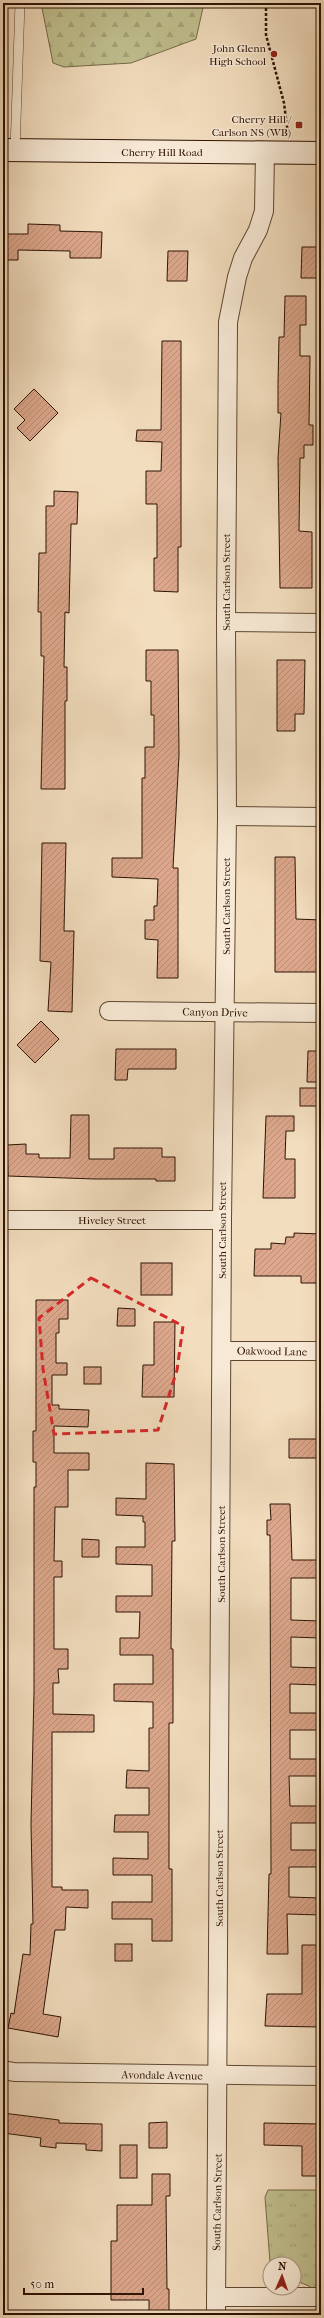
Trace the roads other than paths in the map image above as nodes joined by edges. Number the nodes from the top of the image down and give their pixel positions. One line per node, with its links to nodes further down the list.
1 (20, 3): 2 (lane)
2 (9, 150): 3 (main road, Cherry Hill Road)
3 (266, 152): 4 (main road, Cherry Hill Road); 5 (street, South Carlson Street)
4 (321, 153)
5 (226, 622): 6 (street); 7 (street, South Carlson Street)
6 (321, 623)
7 (227, 816): 8 (street); 10 (street, South Carlson Street)
8 (321, 817)
9 (109, 1011): 10 (street, Canyon Drive)
10 (225, 1012): 11 (street, Canyon Drive); 13 (street, South Carlson Street)
11 (321, 1013)
12 (3, 1220): 13 (street, Hiveley Street)
13 (222, 1220): 14 (street, South Carlson Street)
14 (222, 1351): 15 (street, Oakwood Lane); 17 (street, South Carlson Street)
15 (321, 1352)
16 (3, 2070): 17 (street, Avondale Avenue)
17 (218, 2075): 18 (street, Avondale Avenue); 19 (street, South Carlson Street)
18 (321, 2076)
19 (216, 2297): 20 (street); 21 (street, South Carlson Street)
20 (321, 2297)
21 (216, 2315)

